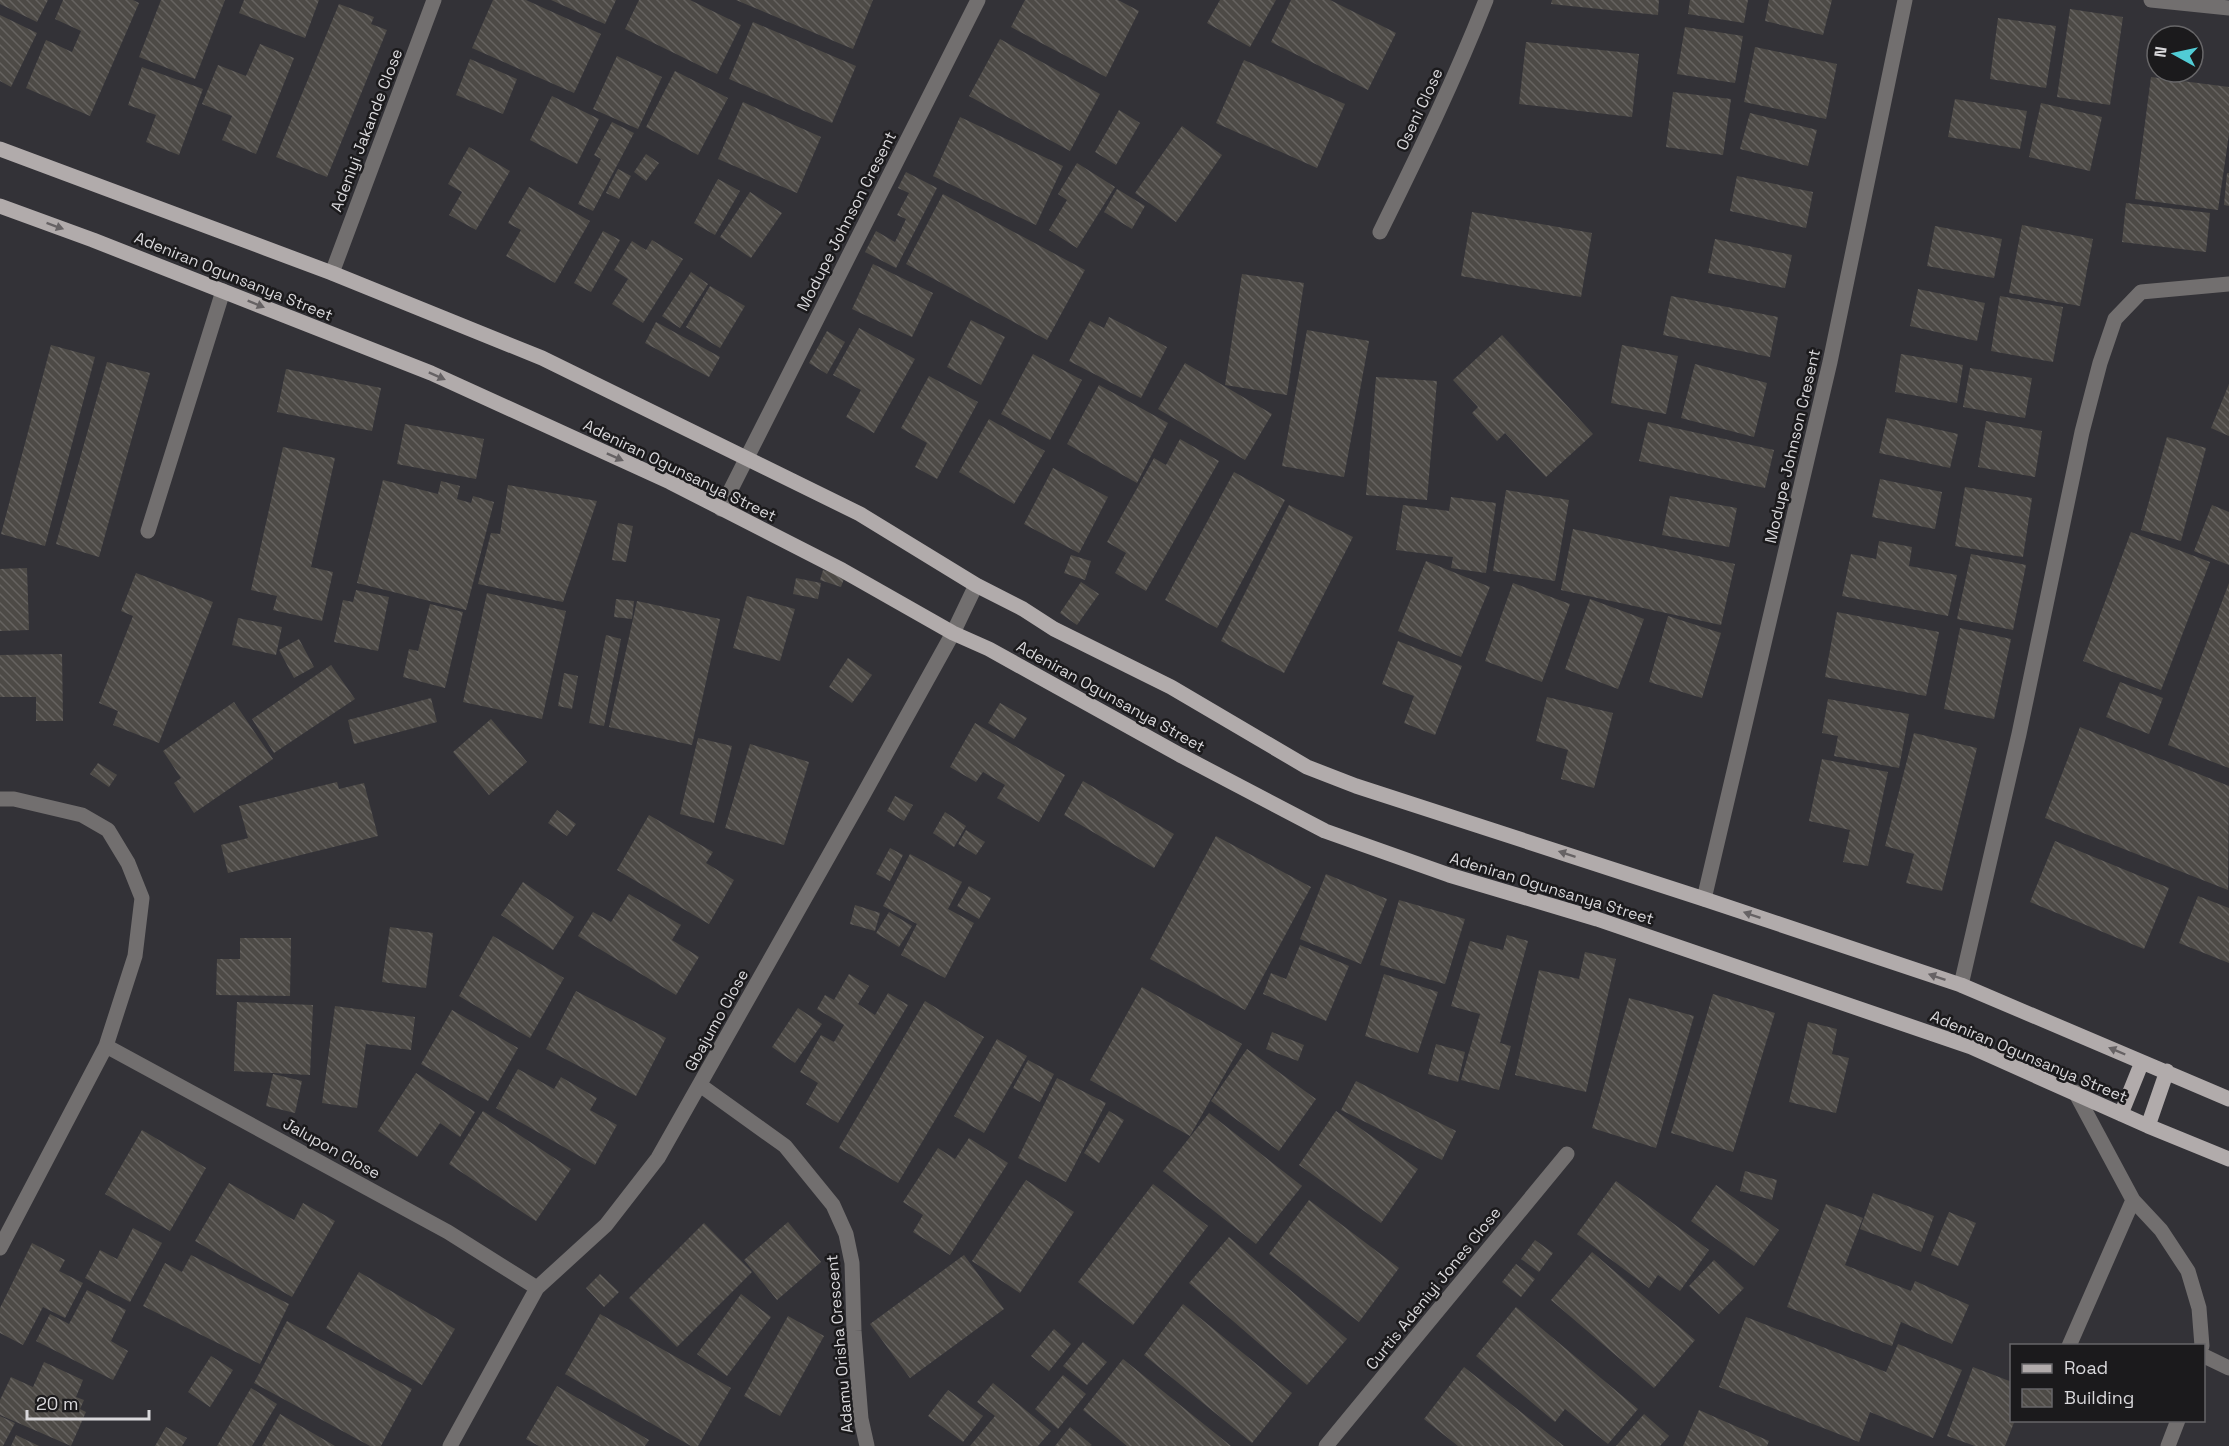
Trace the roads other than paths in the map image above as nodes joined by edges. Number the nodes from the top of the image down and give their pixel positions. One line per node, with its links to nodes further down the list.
1 (434, 0): 10 (street, Adeniyi Jakande Close)
2 (978, 0): 13 (street, Modupe Johnson Cresent)
3 (1486, 0): 9 (street, Oseni Close)
4 (1905, 0): 19 (street, Modupe Johnson Cresent)
5 (2151, 0): 6 (street)
6 (2229, 8)
7 (0, 149): 10 (main road, Adeniran Ogunsanya Street)
8 (0, 206): 12 (main road, Adeniran Ogunsanya Street, one-way to 12)
9 (1380, 232)
10 (332, 273): 13 (main road, Adeniran Ogunsanya Street)
11 (2229, 284): 20 (street)
12 (223, 291): 14 (main road, Adeniran Ogunsanya Street, one-way to 14); 15 (street)
13 (746, 458): 14 (street, Modupe Johnson Cresent); 16 (main road, Adeniran Ogunsanya Street)
14 (722, 509): 17 (main road, Adeniran Ogunsanya Street)
15 (148, 531)
16 (976, 585): 17 (street, Gbajumo Close); 19 (main road, Adeniran Ogunsanya Street, one-way to 16)
17 (953, 633): 24 (street, Gbajumo Close); 25 (main road, Adeniran Ogunsanya Street)
18 (0, 799): 21 (street)
19 (1704, 898): 20 (main road, Adeniran Ogunsanya Street, one-way to 19)
20 (1961, 985): 22 (main road, Adeniran Ogunsanya Street, one-way to 20)
21 (106, 1046): 32 (street); 33 (street, Jalupon Close)
22 (2142, 1062): 23 (main road, Adeniran Ogunsanya Street); 27 (main road)
23 (2167, 1071): 26 (main road, Adeniran Ogunsanya Street); 28 (main road)
24 (700, 1085): 33 (street, Gbajumo Close); 40 (street, Adamu Orisha Crescent)
25 (2075, 1092): 27 (main road, Adeniran Ogunsanya Street); 31 (street)
26 (2229, 1099)
27 (2121, 1114): 28 (main road, Adeniran Ogunsanya Street)
28 (2148, 1126): 30 (main road, Adeniran Ogunsanya Street)
29 (1567, 1154): 41 (street, Curtis Adeniyi Jones Close)
30 (2229, 1159)
31 (2133, 1200): 34 (street); 35 (street)
32 (0, 1248)
33 (537, 1288): 39 (street, Gbajumo Close)
34 (2070, 1344)
35 (2202, 1344)
36 (2205, 1356): 37 (street)
37 (2229, 1368)
38 (2177, 1422): 42 (street)
39 (450, 1446)
40 (867, 1446)
41 (1326, 1446)
42 (2169, 1446)

